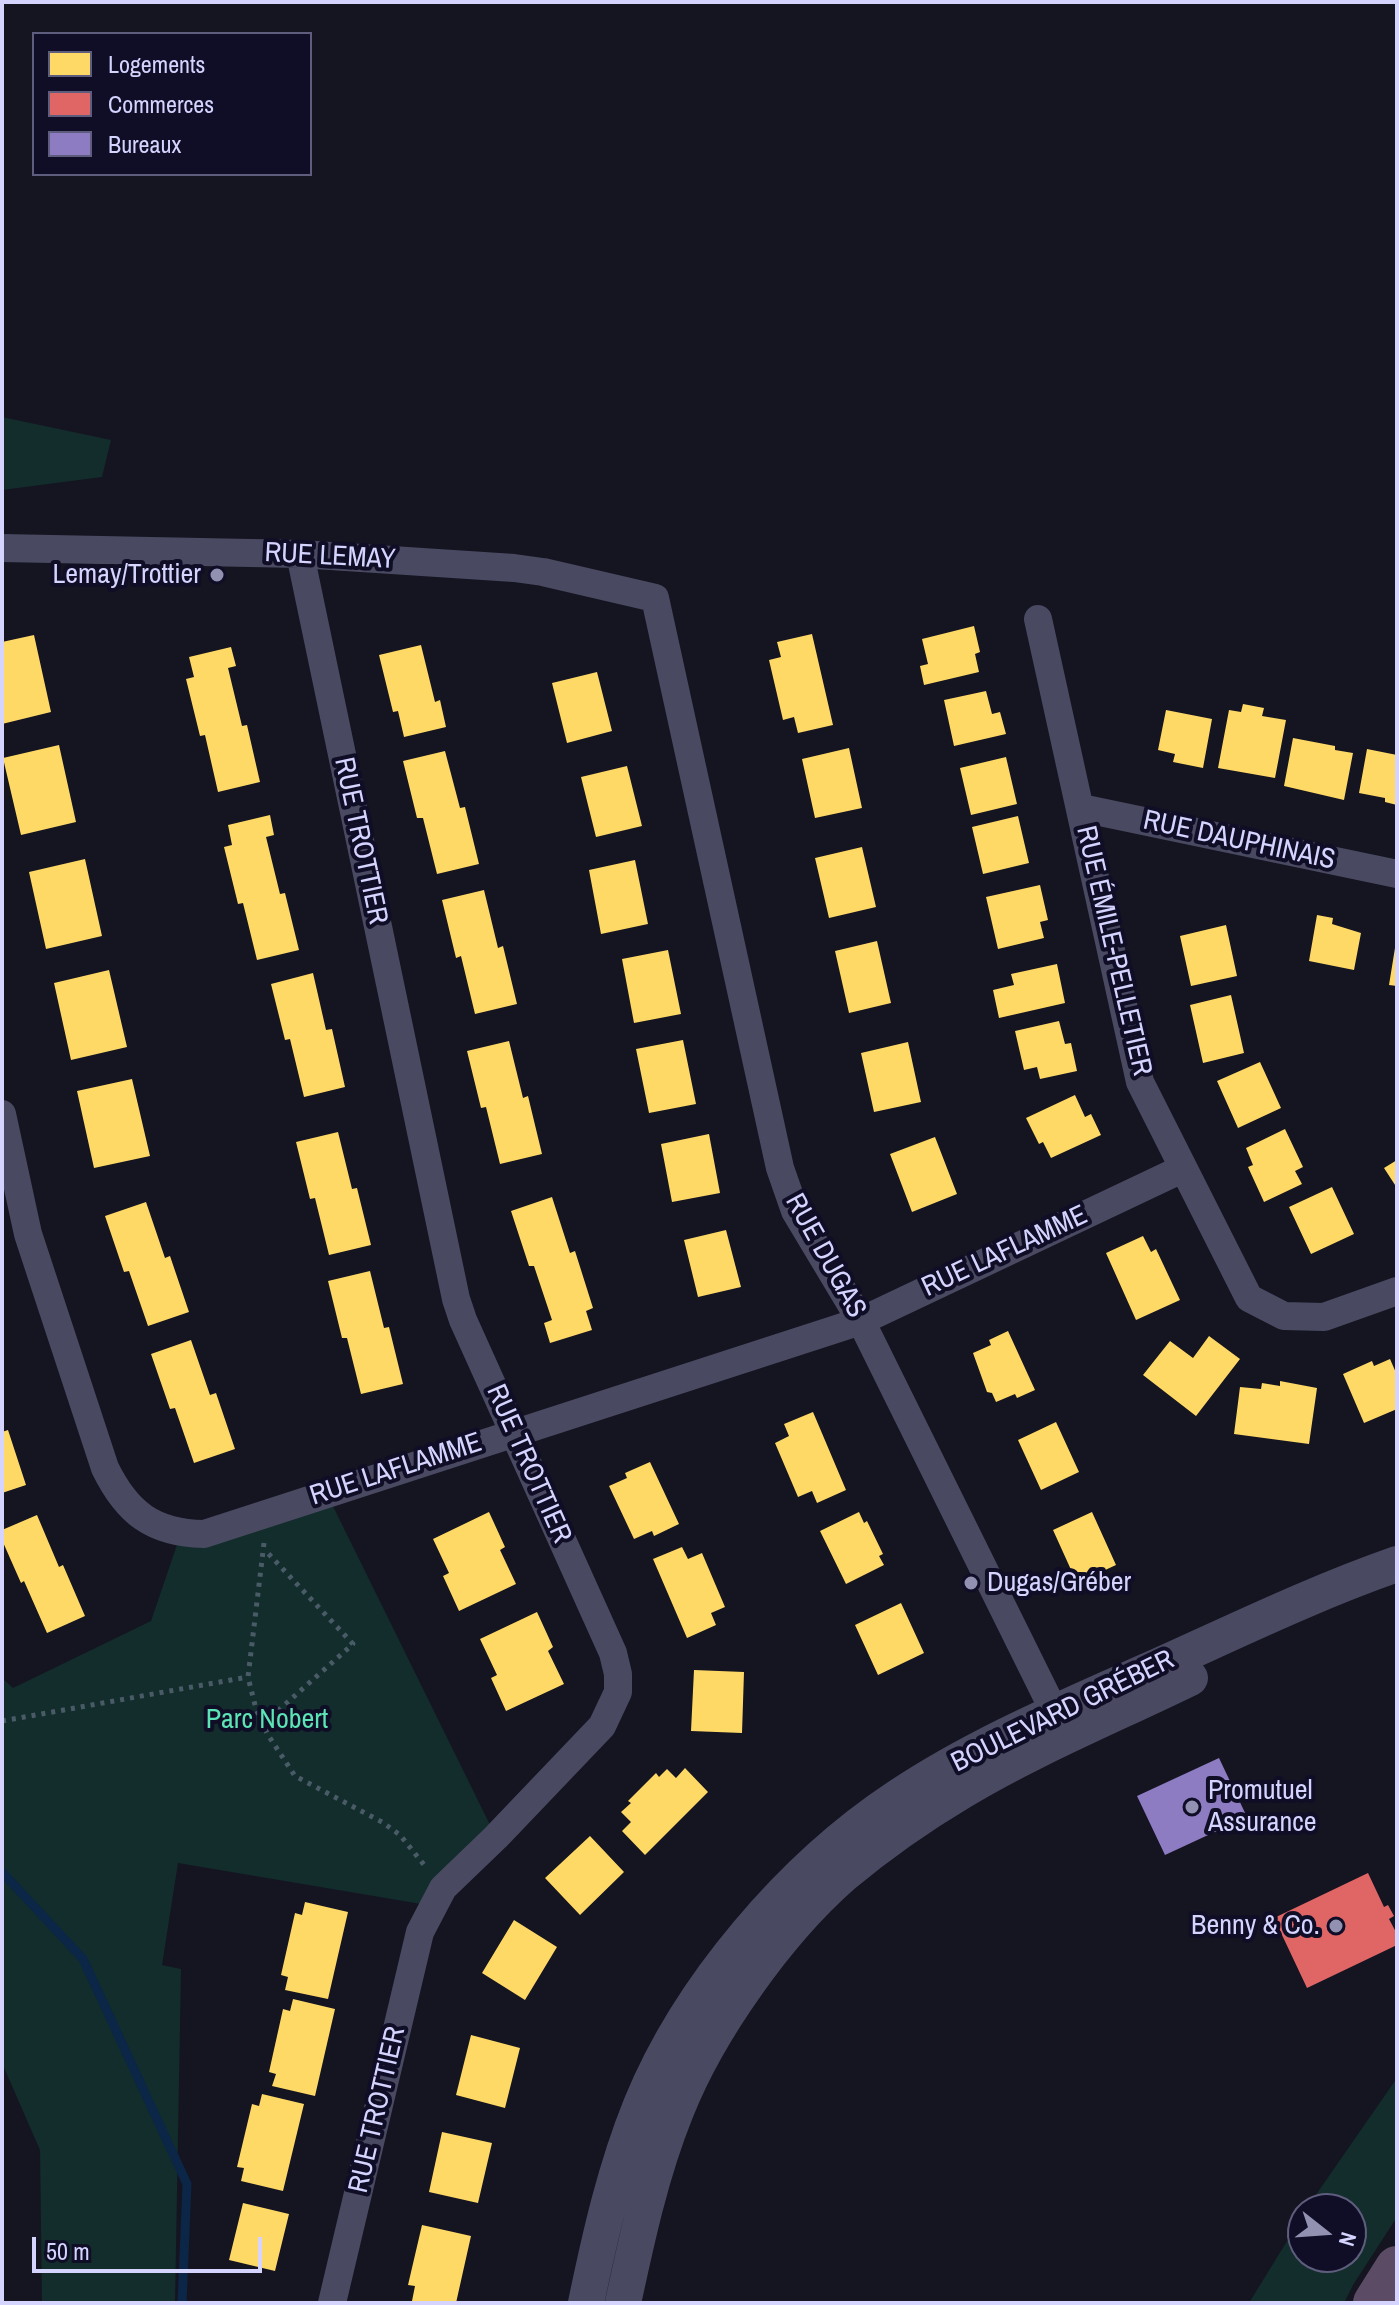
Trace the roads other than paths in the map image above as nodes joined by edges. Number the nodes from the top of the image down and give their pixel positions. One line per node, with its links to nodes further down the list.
1 (2, 548): 2 (street, RUE LEMAY)
2 (300, 554): 3 (street, RUE LEMAY); 11 (street, RUE TROTTIER)
3 (655, 598): 10 (street, RUE DUGAS)
4 (1038, 619): 5 (street, RUE ÉMILE-PELLETIER)
5 (1081, 808): 6 (street, RUE DAUPHINAIS); 8 (street, RUE ÉMILE-PELLETIER)
6 (1397, 874)
7 (2, 1114): 11 (street, RUE LAFLAMME)
8 (1182, 1169): 9 (street, RUE ÉMILE-PELLETIER); 10 (street, RUE LAFLAMME)
9 (1397, 1291)
10 (861, 1321): 11 (street, RUE LAFLAMME); 14 (street, RUE DUGAS)
11 (514, 1433): 16 (street, RUE TROTTIER)
12 (1397, 1564): 14 (street, BOULEVARD GRÉBER)
13 (1397, 1575): 14 (street, BOULEVARD GRÉBER)
14 (1059, 1725): 17 (street, BOULEVARD GRÉBER); 18 (street, BOULEVARD GRÉBER)
15 (1397, 2268): 19 (highway)
16 (332, 2303)
17 (586, 2303)
18 (623, 2303)
19 (1375, 2303)

